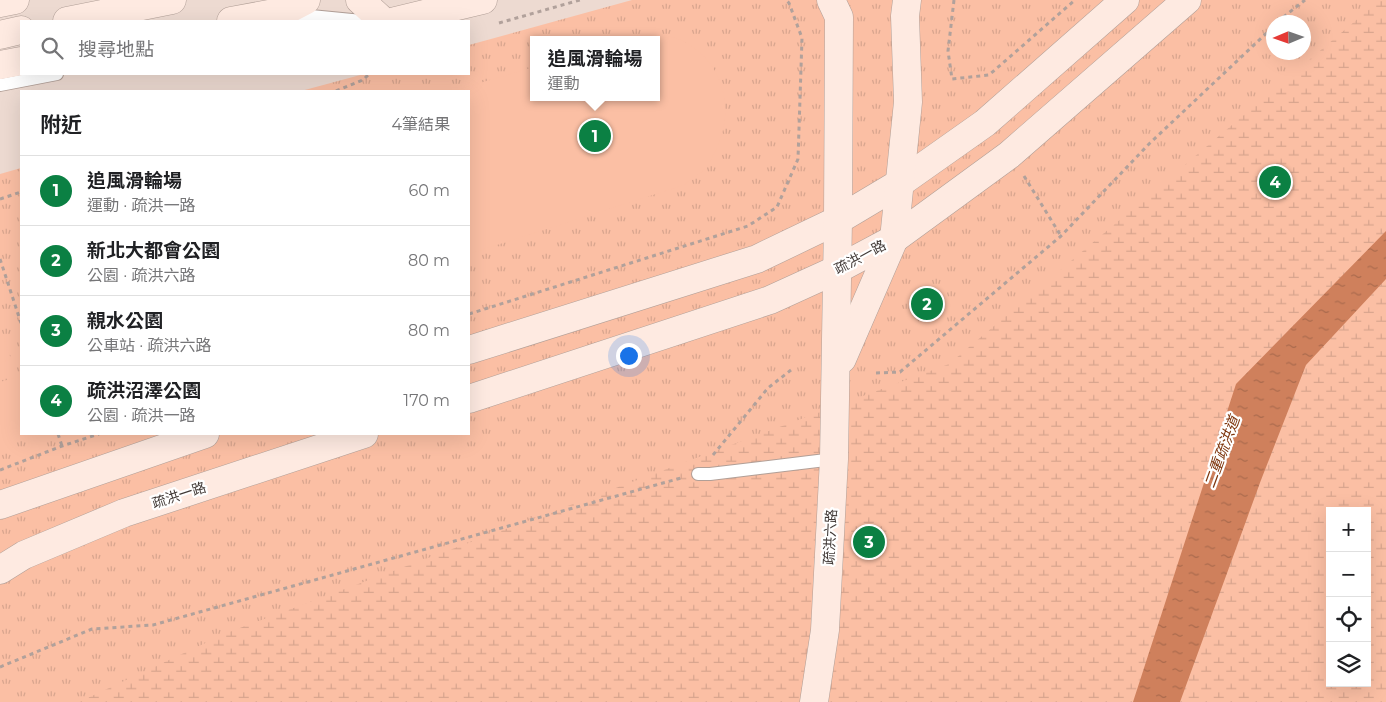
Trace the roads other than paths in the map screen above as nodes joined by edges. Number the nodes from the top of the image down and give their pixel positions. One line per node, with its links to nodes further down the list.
1 (15, 0): 10 (street)
2 (172, 0): 11 (street)
3 (306, 0): 12 (street)
4 (360, 0): 15 (street)
5 (483, 0): 16 (street)
6 (831, 0): 24 (street, 疏洪六路)
7 (907, 0): 23 (street)
8 (1125, 0): 23 (street)
9 (1187, 0): 25 (street, 疏洪一路)
10 (0, 3)
11 (72, 20)
12 (237, 20)
13 (298, 20): 14 (lane)
14 (352, 20)
15 (383, 20)
16 (399, 20)
17 (20, 30): 18 (street)
18 (0, 35)
19 (20, 62): 20 (street)
20 (0, 65)
21 (51, 75): 22 (lane)
22 (0, 84)
23 (900, 183): 24 (street); 25 (street)
24 (838, 220): 26 (street, 疏洪六路); 27 (street)
25 (894, 239): 26 (street, 疏洪一路); 28 (street, 疏洪六路)
26 (838, 269): 28 (street, 疏洪六路); 29 (street, 疏洪一路)
27 (470, 350)
28 (836, 372): 32 (street, 疏洪六路)
29 (470, 399)
30 (202, 435): 34 (street)
31 (361, 435): 35 (street, 疏洪一路)
32 (834, 459): 33 (lane); 36 (street, 疏洪六路)
33 (698, 474)
34 (0, 505)
35 (0, 570)
36 (814, 702)

